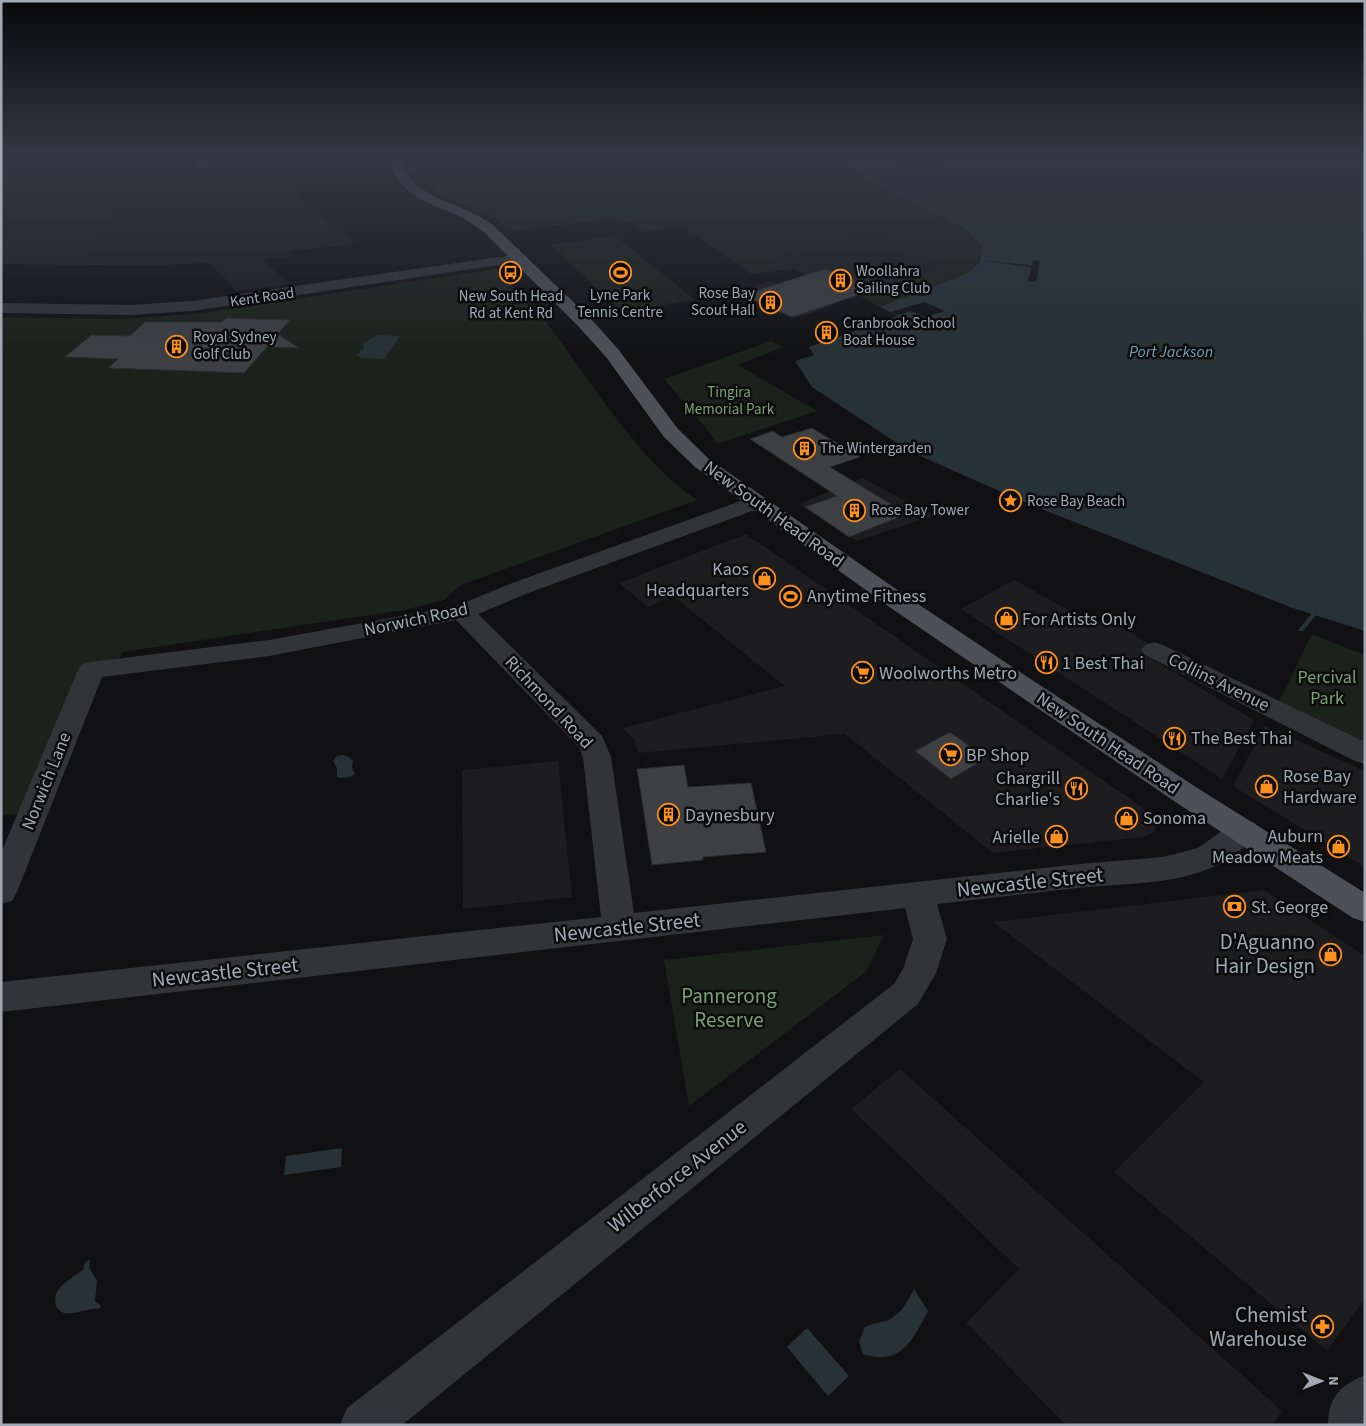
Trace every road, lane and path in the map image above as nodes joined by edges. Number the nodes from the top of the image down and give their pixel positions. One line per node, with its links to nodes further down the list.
1 (482, 224): 2 (main road, New South Head Road)
2 (520, 258): 3 (street, Kent Road); 4 (main road, New South Head Road)
3 (1, 308)
4 (755, 502): 5 (street, Norwich Road); 9 (main road, New South Head Road)
5 (462, 612): 7 (street, Norwich Road); 13 (street, Richmond Road)
6 (1154, 650): 8 (street, Collins Avenue)
7 (91, 670): 10 (street, Norwich Lane)
8 (1365, 754)
9 (1244, 832): 11 (street, Newcastle Street); 12 (main road, New South Head Road)
10 (1, 892)
11 (918, 894): 13 (street, Newcastle Street); 16 (street, Wilberforce Avenue)
12 (1365, 909)
13 (619, 928): 14 (street, Newcastle Street)
14 (2, 998)
15 (1365, 1398): 17 (street)
16 (364, 1425)
17 (1352, 1425)

